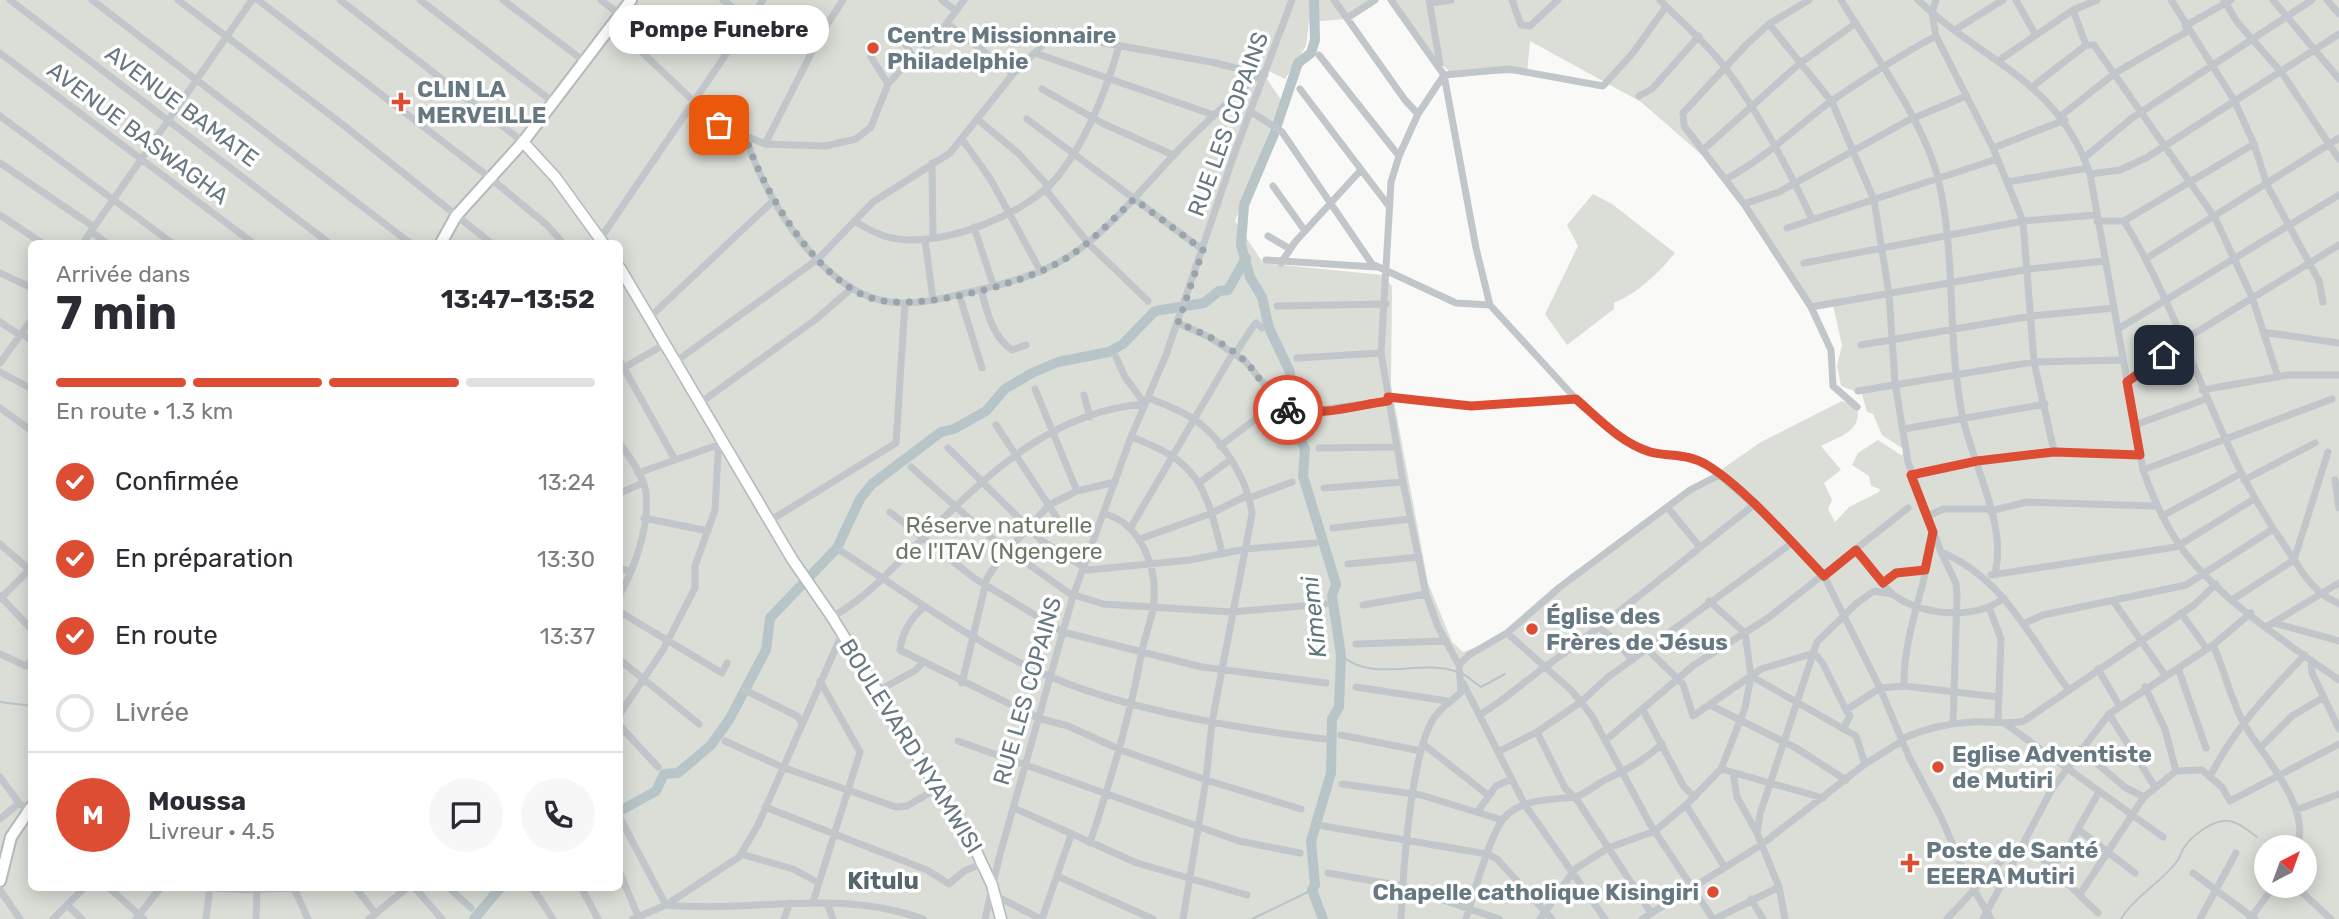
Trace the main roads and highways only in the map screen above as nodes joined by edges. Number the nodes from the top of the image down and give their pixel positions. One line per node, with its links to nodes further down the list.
1 (629, 0): 2 (highway)
2 (523, 142): 3 (highway); 4 (main road)
3 (443, 240)
4 (600, 240)
5 (623, 273): 8 (main road, BOULEVARD NYAMWISI)
6 (27, 810): 7 (highway)
7 (0, 880)
8 (1000, 919)

